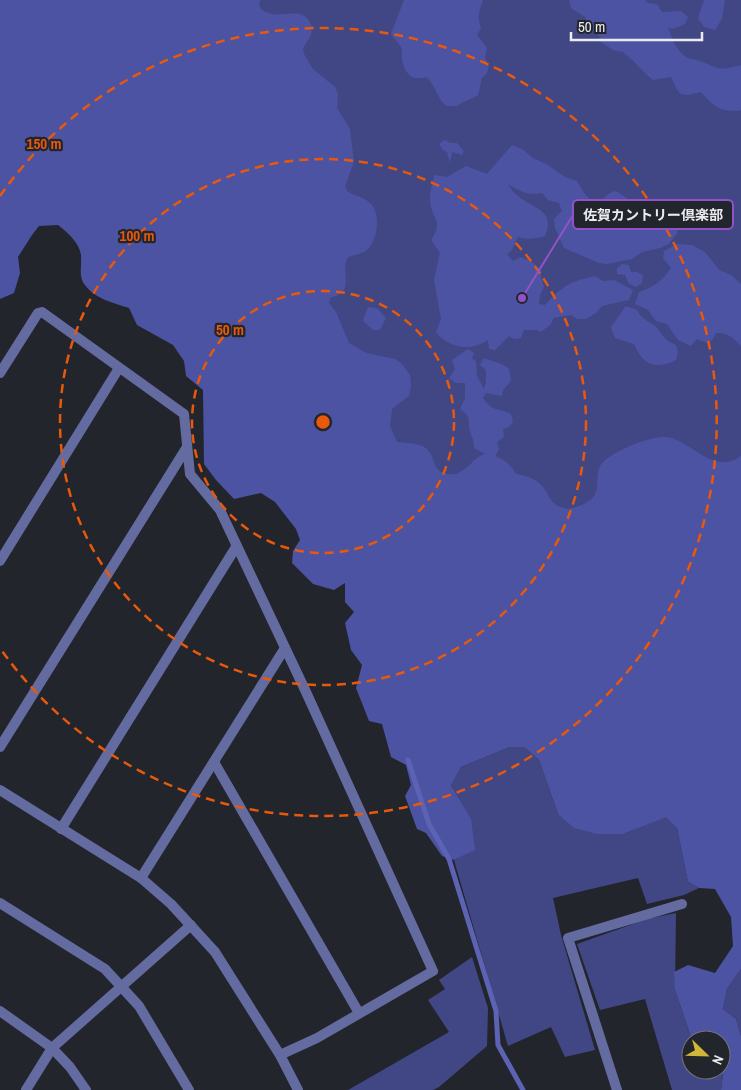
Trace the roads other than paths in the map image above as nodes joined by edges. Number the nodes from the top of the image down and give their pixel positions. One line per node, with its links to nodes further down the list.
1 (119, 368): 2 (street); 3 (street); 5 (street)
2 (0, 373)
3 (187, 447): 4 (street); 7 (street)
4 (236, 547): 6 (street); 10 (street)
5 (0, 561)
6 (285, 648): 8 (street); 17 (street)
7 (0, 747)
8 (214, 762): 11 (street); 17 (street)
9 (0, 790): 10 (street)
10 (62, 829): 11 (street)
11 (141, 878): 14 (street)
12 (0, 903): 15 (street)
13 (682, 904): 24 (street)
14 (191, 925): 15 (street); 19 (street)
15 (121, 986): 18 (street); 22 (street)
16 (0, 1011): 18 (street)
17 (359, 1013): 19 (street)
18 (52, 1048): 20 (street); 21 (street)
19 (280, 1055): 23 (street)
20 (26, 1090)
21 (86, 1090)
22 (189, 1090)
23 (298, 1090)
24 (617, 1090)

